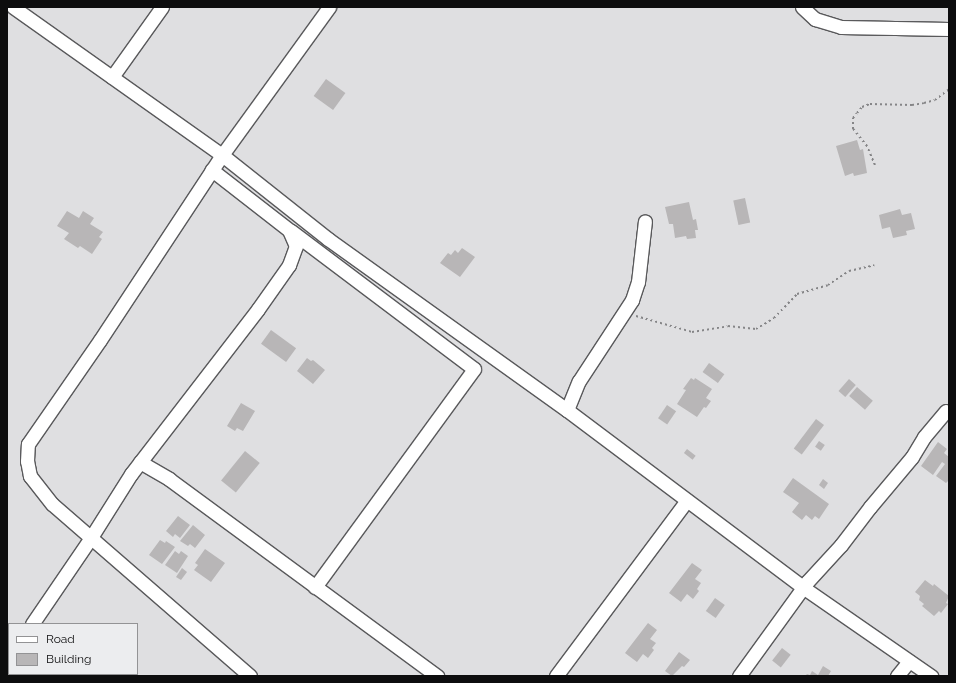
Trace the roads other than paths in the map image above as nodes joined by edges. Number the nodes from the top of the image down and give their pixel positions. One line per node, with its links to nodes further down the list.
1 (13, 7): 6 (street)
2 (162, 7): 6 (street)
3 (328, 7): 7 (street)
4 (802, 7): 5 (street)
5 (949, 29)
6 (112, 77): 7 (street)
7 (222, 155): 8 (street); 11 (street)
8 (212, 170): 10 (street); 15 (street)
9 (645, 221): 11 (street)
10 (289, 230): 13 (street); 16 (street)
11 (567, 410): 14 (street)
12 (946, 411): 17 (street)
13 (140, 462): 15 (street); 16 (street)
14 (688, 500): 17 (street); 22 (street)
15 (90, 539): 18 (street); 20 (street)
16 (315, 587): 21 (street)
17 (804, 588): 19 (street); 23 (street)
18 (33, 623)
19 (908, 661): 24 (street); 25 (street)
20 (250, 676)
21 (437, 676)
22 (556, 676)
23 (739, 676)
24 (897, 676)
25 (931, 676)

